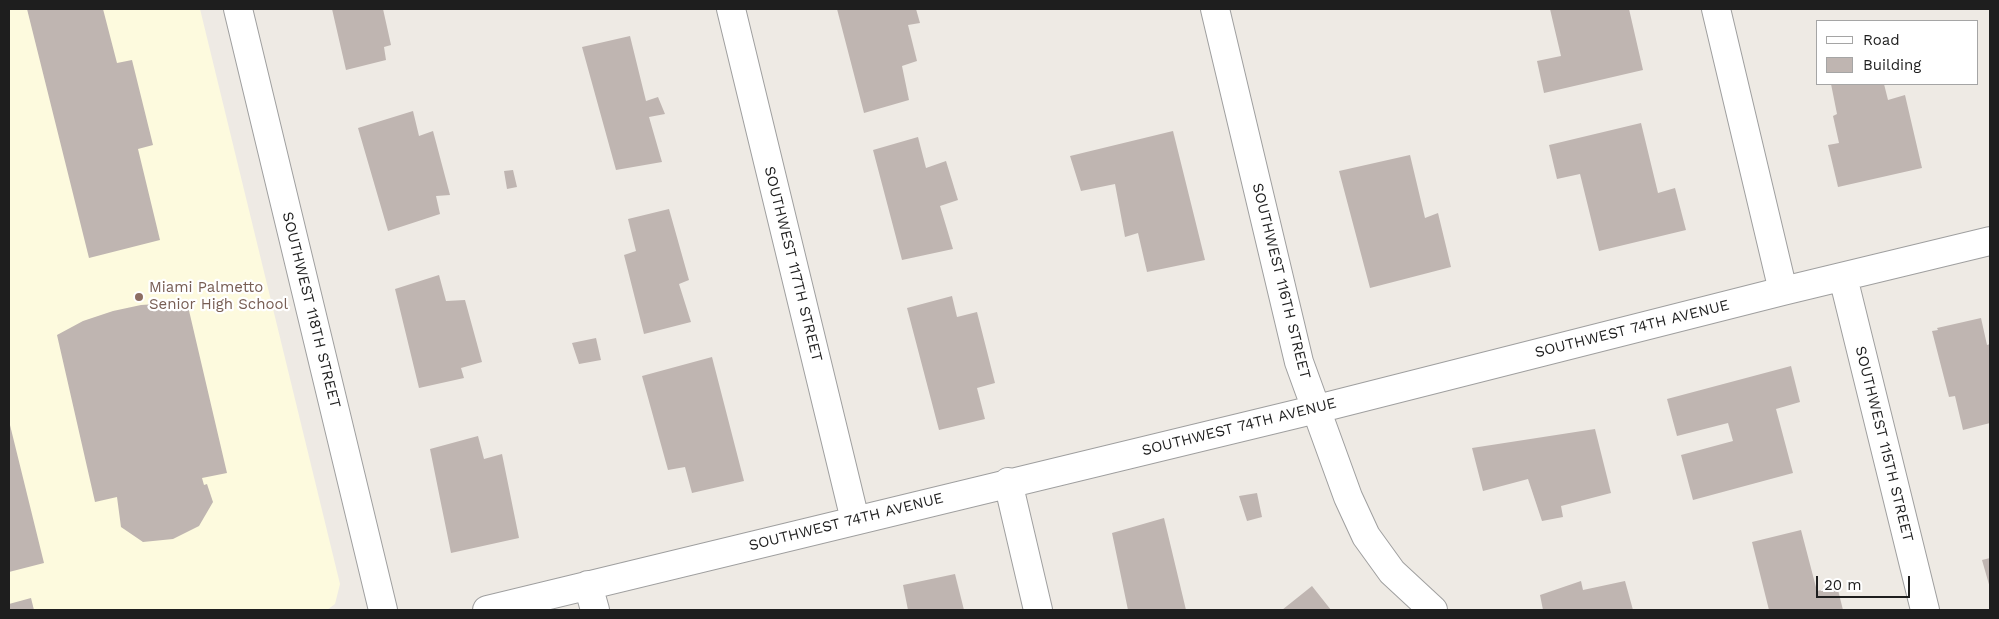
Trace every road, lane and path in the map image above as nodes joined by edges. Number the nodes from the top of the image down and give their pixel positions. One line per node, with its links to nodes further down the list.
1 (238, 9): 12 (street, SOUTHWEST 118TH STREET)
2 (730, 9): 10 (street, SOUTHWEST 117TH STREET)
3 (1215, 9): 8 (street, SOUTHWEST 116TH STREET)
4 (1716, 9): 7 (street)
5 (1990, 241): 6 (street, SOUTHWEST 74TH AVENUE)
6 (1843, 277): 7 (street, SOUTHWEST 74TH AVENUE); 16 (street, SOUTHWEST 115TH STREET)
7 (1783, 291): 8 (street, SOUTHWEST 74TH AVENUE)
8 (1317, 408): 9 (street, SOUTHWEST 74TH AVENUE); 15 (street, SOUTHWEST 116TH STREET)
9 (1008, 482): 10 (street, SOUTHWEST 74TH AVENUE); 14 (street)
10 (855, 520): 11 (street, SOUTHWEST 74TH AVENUE)
11 (592, 598): 13 (street, SOUTHWEST 74TH AVENUE)
12 (383, 610)
13 (488, 610)
14 (1038, 610)
15 (1433, 610)
16 (1925, 610)

